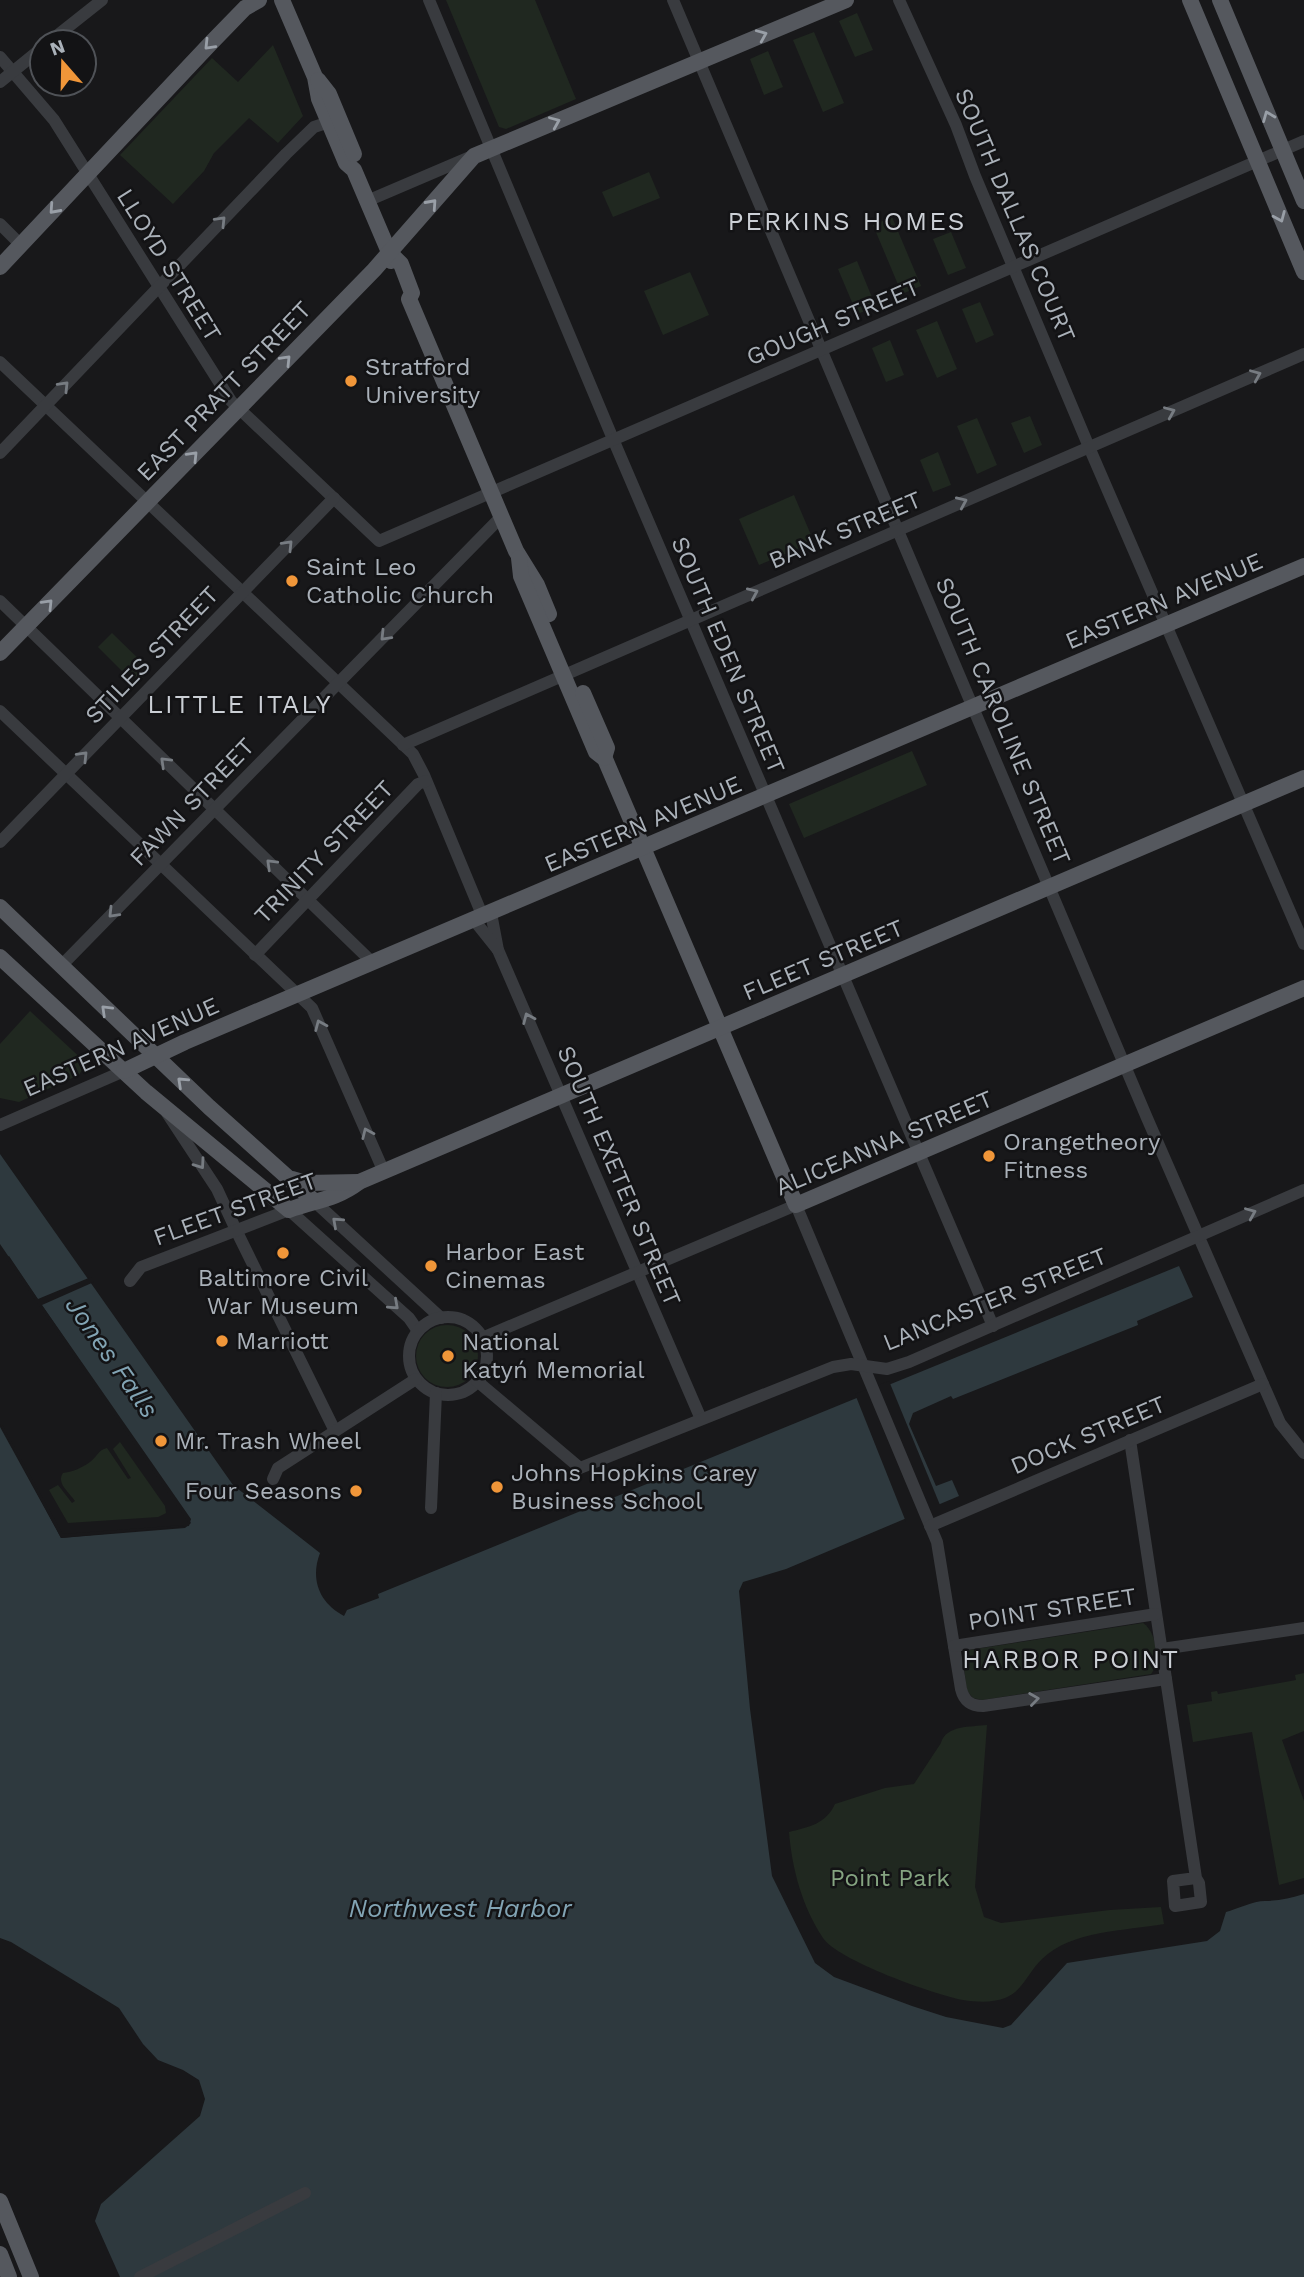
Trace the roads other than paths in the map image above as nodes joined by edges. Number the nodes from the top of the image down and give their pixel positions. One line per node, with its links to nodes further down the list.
1 (102, 0): 10 (street)
2 (259, 0): 24 (main road, one-way to 24)
3 (282, 0): 15 (main road)
4 (429, 0): 19 (street, SOUTH EDEN STREET)
5 (673, 0): 13 (street, SOUTH CAROLINE STREET)
6 (846, 0): 13 (main road, EAST PRATT STREET, one-way to 6)
7 (899, 0): 31 (street, SOUTH DALLAS COURT)
8 (1190, 0): 22 (main road)
9 (1220, 0): 20 (main road, one-way to 9)
10 (67, 28)
11 (0, 57): 14 (street, LLOYD STREET)
12 (28, 59): 14 (street)
13 (699, 62): 19 (main road, EAST PRATT STREET, one-way to 13); 34 (street, SOUTH CAROLINE STREET)
14 (12, 72): 16 (street); 24 (street, LLOYD STREET)
15 (315, 77): 17 (main road); 23 (main road)
16 (0, 82)
17 (329, 122): 23 (main road); 33 (street, one-way to 17)
18 (1304, 141): 20 (street, GOUGH STREET)
19 (492, 148): 21 (main road, EAST PRATT STREET); 39 (street, SOUTH EDEN STREET)
20 (1282, 150): 22 (street, GOUGH STREET); 26 (main road)
21 (474, 156): 25 (street, EAST PRATT STREET); 29 (main road, EAST PRATT STREET, one-way to 21)
22 (1256, 161): 31 (street, GOUGH STREET); 32 (main road, one-way to 32)
23 (354, 170): 25 (main road)
24 (86, 174): 28 (main road, one-way to 28); 33 (street, LLOYD STREET)
25 (367, 201): 29 (main road)
26 (1304, 201)
27 (0, 224): 28 (street)
28 (21, 245): 30 (main road)
29 (389, 252): 38 (main road, EAST PRATT STREET, one-way to 29); 42 (main road)
30 (0, 267)
31 (1015, 267): 34 (street, GOUGH STREET); 40 (street, SOUTH DALLAS COURT)
32 (1304, 272)
33 (159, 286): 37 (street, one-way to 33); 38 (street, LLOYD STREET)
34 (822, 350): 39 (street, GOUGH STREET); 46 (street, SOUTH CAROLINE STREET)
35 (1304, 354): 40 (street, BANK STREET, one-way to 35)
36 (0, 362): 37 (street, SOUTH EXETER STREET)
37 (45, 405): 41 (street); 44 (street, SOUTH EXETER STREET)
38 (238, 409): 43 (street, LLOYD STREET); 44 (main road, EAST PRATT STREET, one-way to 38)
39 (613, 439): 42 (street, GOUGH STREET); 51 (street, SOUTH EDEN STREET)
40 (1089, 447): 46 (street, BANK STREET, one-way to 40); 52 (street, SOUTH DALLAS COURT)
41 (0, 453)
42 (490, 492): 45 (main road); 47 (street, GOUGH STREET)
43 (334, 498): 47 (street, LLOYD STREET); 49 (street, STILES STREET, one-way to 43)
44 (147, 502): 49 (street, SOUTH EXETER STREET); 53 (main road, EAST PRATT STREET, one-way to 44)
45 (501, 517): 55 (main road); 56 (street, FAWN STREET, one-way to 56)
46 (898, 530): 51 (street, BANK STREET, one-way to 46); 57 (street, SOUTH CAROLINE STREET)
47 (379, 541)
48 (1304, 566): 52 (main road, EASTERN AVENUE)
49 (242, 592): 56 (street, SOUTH EXETER STREET); 59 (street, STILES STREET)
50 (0, 601): 53 (street)
51 (690, 620): 55 (street, BANK STREET); 64 (street, SOUTH EDEN STREET)
52 (1167, 625): 57 (main road, EASTERN AVENUE); 65 (street, SOUTH DALLAS COURT)
53 (26, 626): 54 (main road, EAST PRATT STREET); 59 (street)
54 (0, 653)
55 (569, 673): 60 (street, BANK STREET); 68 (main road)
56 (338, 684): 60 (street, SOUTH EXETER STREET); 66 (street, FAWN STREET)
57 (974, 707): 64 (main road, EASTERN AVENUE); 70 (street, SOUTH CAROLINE STREET)
58 (0, 711): 61 (street)
59 (120, 718): 61 (street, STILES STREET, one-way to 59); 66 (street, one-way to 59)
60 (403, 745): 63 (street, SOUTH EXETER STREET)
61 (66, 774): 67 (street, STILES STREET); 69 (street)
62 (1304, 778): 65 (main road, FLEET STREET)
63 (426, 781): 71 (street, TRINITY STREET); 73 (street, SOUTH EXETER STREET)
64 (766, 796): 68 (main road, EASTERN AVENUE); 79 (street, SOUTH EDEN STREET)
65 (1243, 804): 70 (main road, FLEET STREET); 74 (street, SOUTH DALLAS COURT)
66 (214, 809): 69 (street, FAWN STREET); 71 (street, one-way to 66)
67 (0, 842)
68 (644, 848): 73 (main road, EASTERN AVENUE); 82 (main road)
69 (161, 864): 75 (street); 78 (street, FAWN STREET, one-way to 78)
70 (1050, 887): 79 (main road, FLEET STREET); 84 (street, SOUTH CAROLINE STREET)
71 (307, 900): 75 (street, TRINITY STREET); 77 (street)
72 (0, 907): 78 (main road)
73 (483, 917): 77 (main road, EASTERN AVENUE); 86 (street, SOUTH EXETER STREET, one-way to 73)
74 (1304, 944)
75 (255, 955): 81 (street)
76 (0, 957): 85 (main road)
77 (373, 963): 81 (main road, EASTERN AVENUE)
78 (61, 966): 83 (main road, one-way to 78)
79 (843, 976): 82 (main road, FLEET STREET); 89 (street, SOUTH EDEN STREET)
80 (1304, 988): 84 (main road, ALICEANNA STREET)
81 (298, 995): 83 (main road, EASTERN AVENUE); 90 (street, one-way to 81)
82 (721, 1028): 86 (main road, FLEET STREET); 95 (main road)
83 (155, 1057): 85 (main road, EASTERN AVENUE); 91 (main road, one-way to 83)
84 (1125, 1065): 89 (main road, ALICEANNA STREET); 98 (street, SOUTH CAROLINE STREET)
85 (124, 1071): 87 (main road); 88 (street, EASTERN AVENUE)
86 (562, 1096): 90 (main road, FLEET STREET); 99 (street, SOUTH EXETER STREET)
87 (163, 1107): 96 (main road); 97 (street, one-way to 97)
88 (0, 1125)
89 (918, 1153): 95 (main road, ALICEANNA STREET); 102 (street, SOUTH EDEN STREET)
90 (384, 1172): 92 (main road, FLEET STREET)
91 (285, 1175): 92 (main road, FLEET STREET); 94 (main road)
92 (359, 1182): 94 (main road, FLEET STREET)
93 (1304, 1190): 98 (street, LANCASTER STREET, one-way to 93)
94 (314, 1201): 96 (main road, FLEET STREET); 101 (street, one-way to 94)
95 (796, 1205): 99 (street, ALICEANNA STREET); 105 (street)
96 (289, 1210): 97 (street, FLEET STREET); 103 (street, one-way to 103)
97 (236, 1230): 100 (street, FLEET STREET); 111 (street)
98 (1199, 1235): 102 (street, LANCASTER STREET); 108 (street, SOUTH CAROLINE STREET)
99 (637, 1272): 104 (street, ALICEANNA STREET); 110 (street, SOUTH EXETER STREET)
100 (130, 1281)
101 (441, 1318): 103 (street); 104 (street)
102 (993, 1326): 105 (street, LANCASTER STREET)
103 (418, 1331): 106 (street)
104 (482, 1338): 107 (street)
105 (865, 1366): 110 (street, LANCASTER STREET); 116 (street)
106 (416, 1379): 109 (street); 111 (street)
107 (477, 1381): 109 (street); 110 (street, LANCASTER STREET)
108 (1263, 1384): 112 (street, DOCK STREET); 113 (street, SOUTH CAROLINE STREET)
109 (436, 1393): 115 (street)
110 (701, 1419)
111 (335, 1431): 114 (street)
112 (1130, 1440): 116 (street, DOCK STREET); 117 (street)
113 (1304, 1453)
114 (273, 1479)
115 (431, 1508)
116 (928, 1521): 119 (street)
117 (1156, 1614): 119 (street, POINT STREET); 120 (street)
118 (1304, 1628): 120 (street)
119 (954, 1646): 121 (street, one-way to 121)
120 (1162, 1649): 121 (street)
121 (1166, 1679): 122 (street)
122 (1196, 1878)
123 (305, 2193): 128 (street)
124 (0, 2201): 127 (main road)
125 (0, 2254): 126 (main road)
126 (9, 2277)
127 (31, 2277)
128 (140, 2277)

